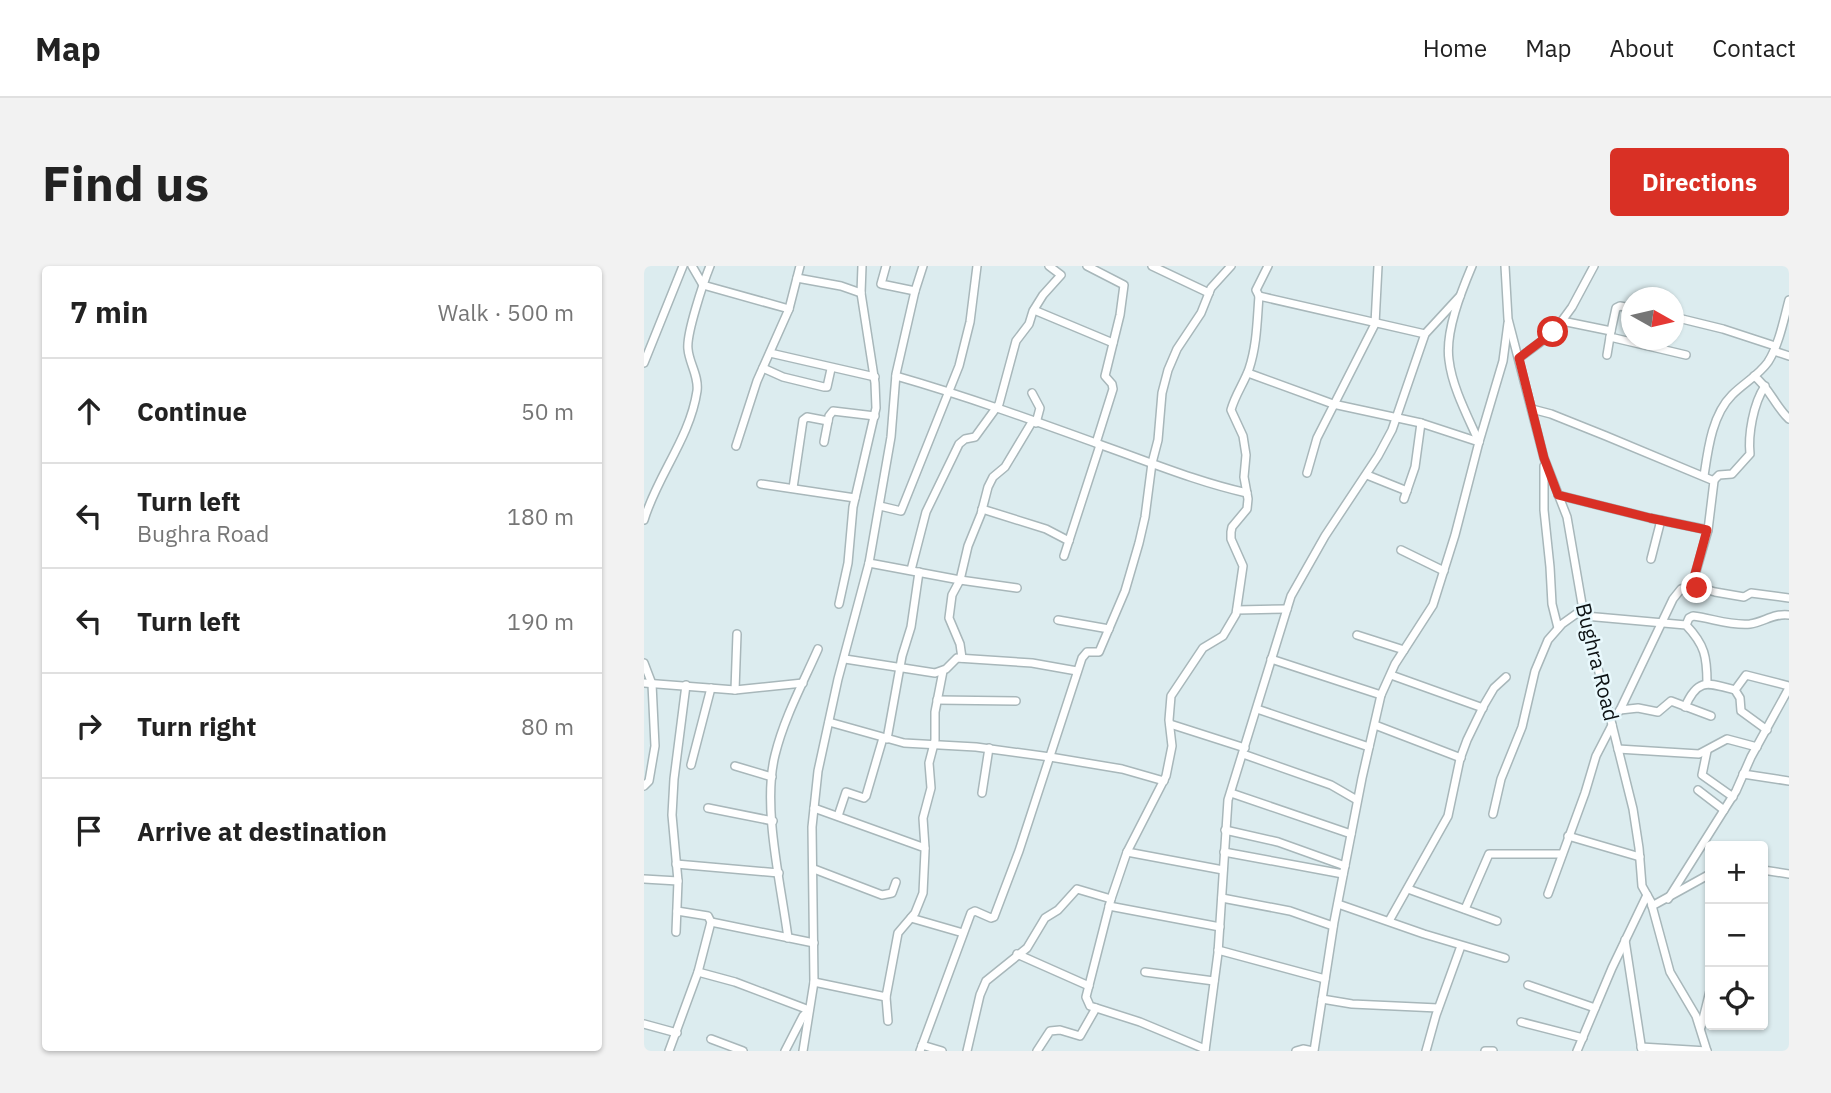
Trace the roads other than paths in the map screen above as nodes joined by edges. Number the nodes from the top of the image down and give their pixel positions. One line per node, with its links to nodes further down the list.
1 (682, 266): 42 (street)
2 (692, 266): 19 (street)
3 (710, 266): 19 (street)
4 (800, 266): 18 (street)
5 (862, 266): 21 (street)
6 (886, 266): 20 (street)
7 (923, 266): 20 (street)
8 (977, 266): 50 (street)
9 (1049, 266): 28 (street)
10 (1087, 266): 35 (street)
11 (1152, 266): 22 (street)
12 (1231, 266): 22 (street)
13 (1268, 266): 23 (street)
14 (1378, 266): 32 (street)
15 (1472, 266): 24 (street)
16 (1505, 266): 29 (street, Bughra Road)
17 (1594, 266): 31 (street)
18 (797, 278): 21 (street); 27 (street)
19 (702, 285): 27 (street); 78 (street)
20 (915, 291): 46 (street)
21 (860, 293): 48 (street)
22 (1209, 293): 66 (street)
23 (1259, 296): 32 (street); 45 (street)
24 (1460, 296): 33 (street); 62 (street)
25 (1789, 300): 36 (street)
26 (1621, 306): 34 (street)
27 (789, 309): 37 (street)
28 (1034, 310): 35 (street); 53 (street)
29 (1508, 319): 41 (street, Bughra Road); 62 (street)
30 (1684, 319): 36 (street)
31 (1562, 321): 34 (street); 41 (street)
32 (1375, 324): 33 (street); 52 (street)
33 (1425, 334): 56 (street)
34 (1610, 334): 38 (street); 39 (street)
35 (1113, 343): 63 (street)
36 (1774, 348): 40 (street); 47 (street)
37 (769, 353): 43 (street); 44 (street)
38 (1607, 355)
39 (1686, 355)
40 (1789, 356)
41 (1519, 358): 54 (street, Bughra Road)
42 (644, 363)
43 (763, 368): 44 (street); 64 (street)
44 (831, 369): 48 (street)
45 (1248, 373): 52 (street); 73 (street)
46 (896, 376): 50 (street); 76 (street)
47 (1754, 376): 49 (street); 69 (street)
48 (874, 377): 55 (street)
49 (1765, 386): 57 (street); 70 (street)
50 (950, 391): 53 (street); 76 (street)
51 (1032, 393): 59 (street)
52 (1333, 404): 56 (street); 67 (street)
53 (996, 407): 59 (street); 86 (street)
54 (1532, 409): 65 (street, Bughra Road); 69 (street)
55 (875, 416): 58 (street); 75 (street)
56 (1395, 419): 60 (street); 68 (street)
57 (1789, 419)
58 (828, 421): 61 (street); 72 (street)
59 (1034, 423): 63 (street); 77 (street)
60 (1421, 423): 62 (street); 68 (street)
61 (824, 442)
62 (1479, 442): 87 (street)
63 (1098, 444): 66 (street); 81 (street)
64 (736, 446)
65 (1544, 458): 74 (street, Bughra Road); 100 (street)
66 (1152, 463): 73 (street); 101 (street)
67 (1307, 473)
68 (1367, 475): 93 (street)
69 (1704, 476): 70 (street)
70 (1714, 480): 80 (street)
71 (761, 484): 72 (street)
72 (793, 488): 75 (street)
73 (1247, 492): 94 (street)
74 (1558, 495): 79 (street); 95 (street, Bughra Road)
75 (855, 498): 92 (street)
76 (880, 506): 85 (street)
77 (982, 509): 81 (street); 88 (street)
78 (644, 520)
79 (1661, 520): 80 (street); 84 (street)
80 (1707, 530): 89 (street)
81 (1069, 541): 83 (street)
82 (1401, 550): 87 (street)
83 (1064, 556)
84 (1651, 559)
85 (869, 563): 86 (street); 107 (street)
86 (915, 571): 88 (street); 110 (street)
87 (1444, 571): 105 (street)
88 (960, 580): 90 (street); 106 (street)
89 (1692, 585): 91 (street); 98 (street)
90 (1017, 588)
91 (1789, 598)
92 (839, 604)
93 (1287, 609): 94 (street); 108 (street)
94 (1237, 610): 133 (street)
95 (1584, 613): 98 (street); 100 (street); 130 (street, Bughra Road)
96 (1789, 615): 99 (street)
97 (1058, 620): 101 (street)
98 (1661, 624): 99 (street); 129 (street)
99 (1686, 625): 117 (street)
100 (1558, 628): 164 (street)
101 (1109, 629): 112 (street)
102 (737, 634): 121 (street)
103 (1357, 635): 105 (street)
104 (818, 649): 116 (street)
105 (1404, 650): 113 (street)
106 (962, 658): 111 (street); 112 (street)
107 (845, 659): 110 (street); 132 (street)
108 (1271, 659): 123 (street); 128 (street)
109 (644, 663): 115 (street)
110 (900, 667): 111 (street); 137 (street)
111 (943, 671): 124 (street)
112 (1077, 671): 147 (street)
113 (1391, 675): 123 (street); 127 (street)
114 (1506, 677): 127 (street)
115 (648, 683): 118 (street); 146 (street)
116 (803, 683): 121 (street); 152 (street)
117 (1707, 683): 122 (street); 126 (street)
118 (686, 685): 120 (street); 175 (street)
119 (1789, 687): 122 (street); 136 (street)
120 (711, 688): 121 (street); 149 (street)
121 (735, 690)
122 (1735, 690): 136 (street)
123 (1381, 695): 134 (street)
124 (937, 700): 125 (street); 138 (street)
125 (1016, 701)
126 (1685, 706): 129 (street); 131 (street)
127 (1483, 708): 148 (street)
128 (1257, 709): 139 (street); 143 (street)
129 (1620, 710): 130 (street)
130 (1609, 715): 135 (street, Bughra Road)
131 (1711, 716)
132 (828, 722): 137 (street); 162 (street)
133 (1170, 724): 143 (street); 153 (street)
134 (1375, 725): 139 (street); 148 (street)
135 (1612, 725): 142 (street, Bughra Road); 169 (street)
136 (1767, 730): 140 (street)
137 (885, 739): 138 (street); 165 (street)
138 (933, 744): 141 (street); 170 (street)
139 (1369, 747): 160 (street)
140 (1757, 747): 144 (street); 151 (street)
141 (989, 748): 147 (street); 157 (street)
142 (1618, 749): 144 (street); 174 (street, Bughra Road)
143 (1244, 751): 158 (street); 160 (street)
144 (1707, 751): 159 (street)
145 (644, 754): 146 (street)
146 (653, 756): 155 (street)
147 (1050, 757): 153 (street); 203 (street)
148 (1461, 758): 186 (street)
149 (691, 765)
150 (735, 766): 152 (street)
151 (1743, 774): 154 (street); 159 (street)
152 (772, 776): 166 (street)
153 (1164, 781): 171 (street)
154 (1789, 781)
155 (644, 786)
156 (1698, 790): 163 (street)
157 (982, 793)
158 (1231, 793): 167 (street); 168 (street)
159 (1733, 797): 163 (street)
160 (1357, 800): 168 (street)
161 (708, 808): 166 (street)
162 (814, 808): 165 (street); 176 (street)
163 (1724, 810): 190 (street)
164 (1493, 814)
165 (838, 816): 170 (street)
166 (773, 821): 180 (street)
167 (1225, 830): 172 (street); 178 (street)
168 (1351, 834): 178 (street)
169 (1568, 836): 173 (street); 174 (street)
170 (925, 848): 196 (street)
171 (1127, 852): 177 (street); 191 (street)
172 (1224, 852): 177 (street); 178 (street)
173 (1562, 854): 187 (street); 194 (street)
174 (1640, 857): 188 (street, Bughra Road)
175 (676, 864): 180 (street); 184 (street)
176 (814, 869): 185 (street); 206 (street)
177 (1223, 870): 189 (street)
178 (1344, 870): 192 (street)
179 (1768, 871): 181 (street)
180 (779, 873): 204 (street)
181 (1789, 874)
182 (1705, 877): 190 (street)
183 (644, 879): 184 (street)
184 (678, 881): 195 (street)
185 (896, 882)
186 (1408, 888): 194 (street); 198 (street)
187 (1548, 894)
188 (1647, 895): 193 (street, Bughra Road); 205 (street)
189 (1222, 898): 200 (street); 201 (street)
190 (1668, 899): 193 (street)
191 (1110, 903): 201 (street); 209 (street); 216 (street)
192 (1338, 904): 198 (street); 200 (street)
193 (1652, 906): 228 (street, Bughra Road)
194 (1465, 909): 197 (street)
195 (677, 911): 199 (street); 202 (street)
196 (911, 918): 203 (street); 218 (street)
197 (1497, 920)
198 (1389, 921): 207 (street)
199 (711, 922): 204 (street); 211 (street)
200 (1334, 926): 213 (street)
201 (1220, 927): 208 (street)
202 (676, 932)
203 (963, 933): 232 (street)
204 (788, 938): 206 (street)
205 (1625, 939): 221 (street); 233 (street)
206 (814, 943): 215 (street)
207 (1461, 946): 210 (street); 222 (street)
208 (1218, 950): 213 (street); 214 (street)
209 (1017, 954): 216 (street); 240 (street)
210 (1505, 958)
211 (698, 972): 223 (street); 229 (street)
212 (1145, 972): 214 (street)
213 (1325, 979): 219 (street)
214 (1214, 981): 234 (street)
215 (814, 982): 218 (street); 223 (street)
216 (1089, 985): 220 (street)
217 (1528, 985): 221 (street)
218 (886, 997): 225 (street)
219 (1322, 999): 222 (street); 243 (street)
220 (1096, 1008): 234 (street); 241 (street)
221 (1595, 1008): 230 (street)
222 (1438, 1009): 244 (street)
223 (809, 1010): 237 (street); 238 (street)
224 (1705, 1012): 228 (street)
225 (888, 1021)
226 (1521, 1021): 230 (street)
227 (644, 1024): 229 (street)
228 (1701, 1029): 248 (street, Bughra Road)
229 (677, 1032): 235 (street)
230 (1583, 1038): 247 (street)
231 (711, 1039): 236 (street)
232 (921, 1048): 239 (street)
233 (1641, 1049): 248 (street)
234 (1205, 1050)
235 (669, 1051)
236 (743, 1051)
237 (785, 1051)
238 (803, 1051)
239 (942, 1051)
240 (967, 1051)
241 (1037, 1051)
242 (1297, 1051): 243 (street)
243 (1314, 1051)
244 (1426, 1051)
245 (1485, 1051): 246 (street)
246 (1493, 1051)
247 (1577, 1051)
248 (1707, 1051)

